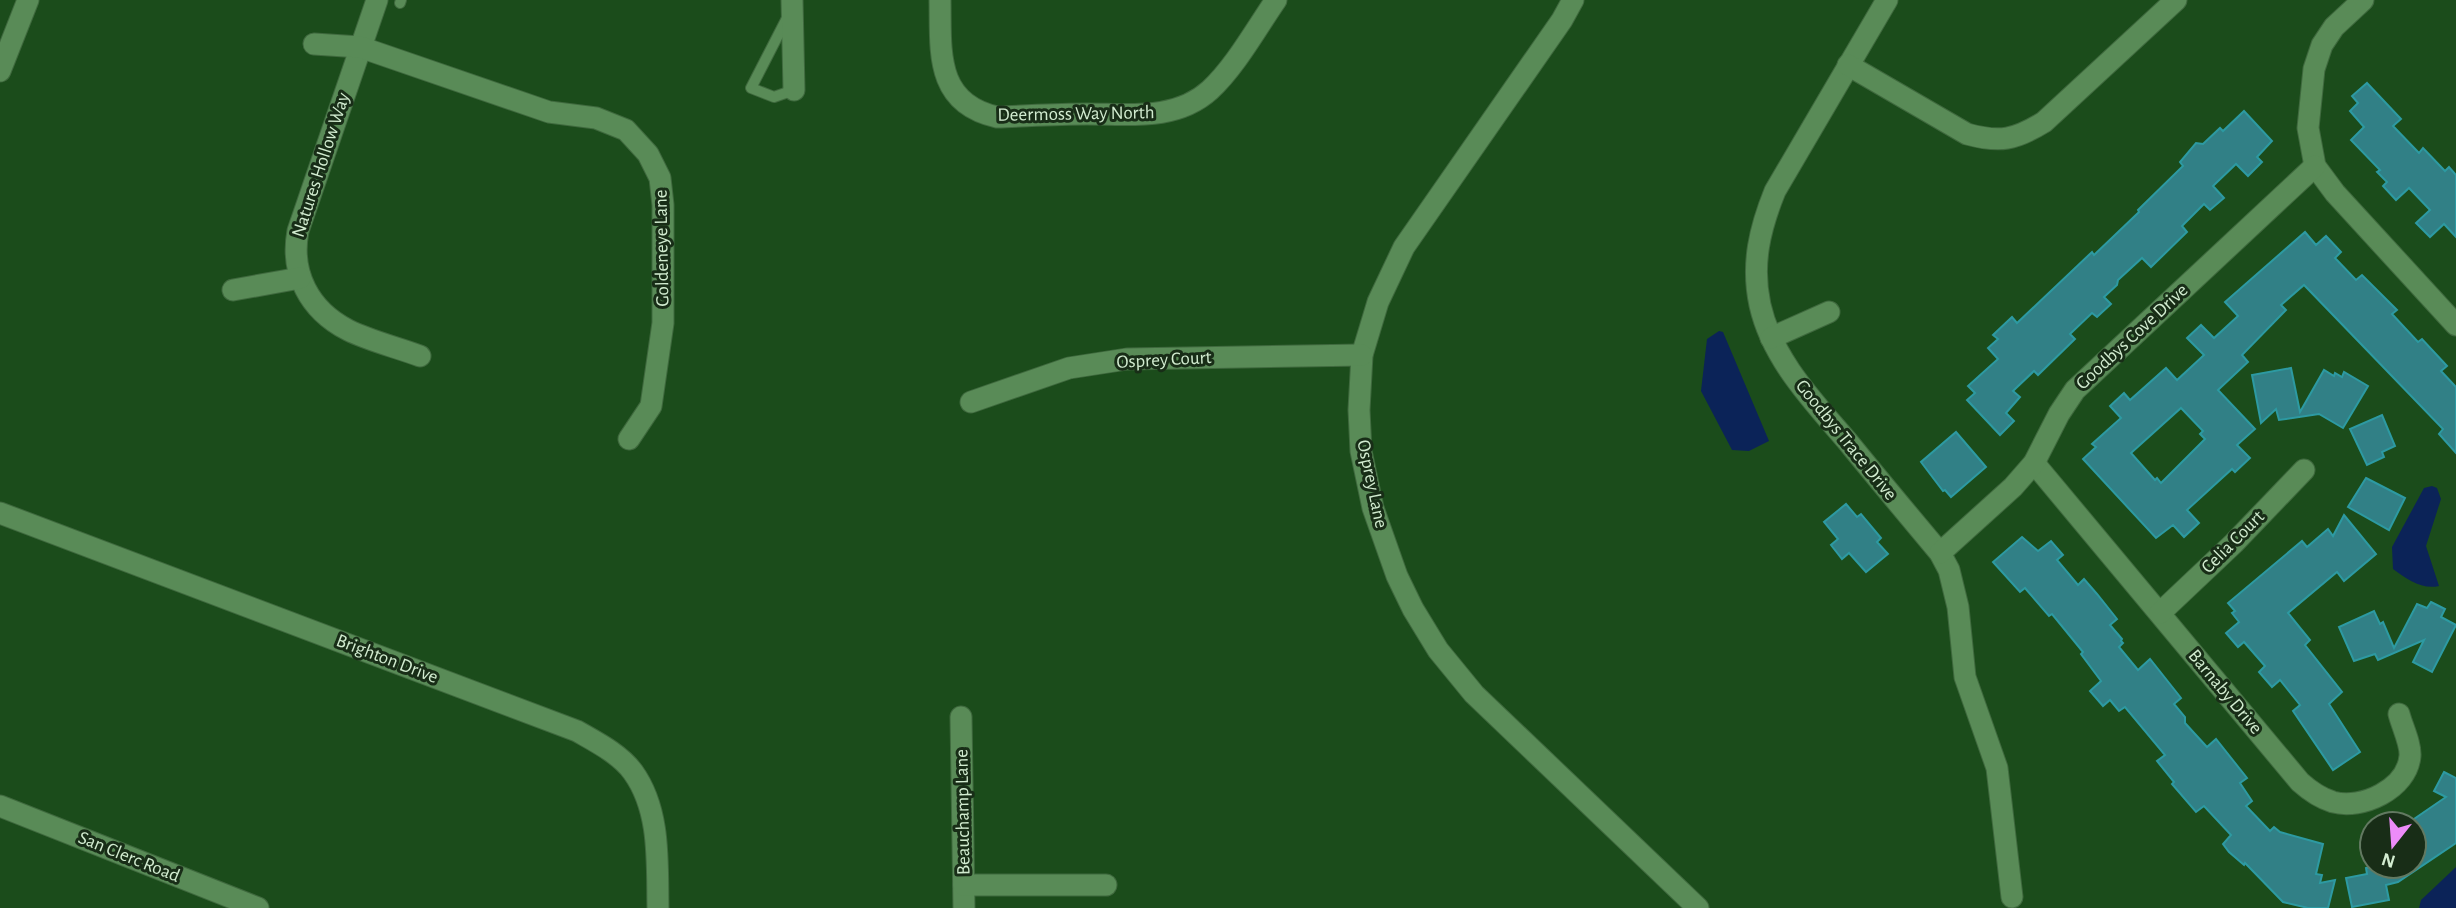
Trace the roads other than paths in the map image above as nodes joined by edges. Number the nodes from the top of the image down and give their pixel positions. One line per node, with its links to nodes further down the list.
1 (28, 0): 13 (street)
2 (377, 0): 11 (street, Natures Hollow Way)
3 (940, 0): 4 (street, Deermoss Way North)
4 (1276, 0)
5 (1573, 0): 21 (street, Osprey Lane)
6 (1887, 0): 12 (street, Goodbys Trace Drive)
7 (2176, 0): 12 (street)
8 (2363, 0): 15 (street)
9 (792, 3): 14 (street); 14 (lane)
10 (314, 44): 11 (street, Goldeneye Lane)
11 (360, 47): 16 (street, Natures Hollow Way); 24 (street, Goldeneye Lane)
12 (1848, 65): 20 (street, Goodbys Trace Drive)
13 (0, 71)
14 (794, 90)
15 (2315, 166): 19 (street); 25 (street, Goodbys Cove Drive)
16 (300, 278): 17 (street); 22 (street, Natures Hollow Way)
17 (233, 290)
18 (1829, 312): 20 (street)
19 (2456, 325)
20 (1771, 338): 28 (street, Goodbys Trace Drive)
21 (1362, 355): 23 (street, Osprey Court); 39 (street, Osprey Lane)
22 (420, 356)
23 (971, 402)
24 (629, 439)
25 (2034, 463): 28 (street, Goodbys Cove Drive); 29 (street, Barnaby Drive)
26 (2304, 470): 29 (street, Celia Court)
27 (0, 513): 37 (street, Brighton Drive)
28 (1940, 553): 35 (street, Goodbys Trace Drive)
29 (2160, 613): 30 (street, Barnaby Drive)
30 (2399, 714)
31 (961, 716): 33 (street, Beauchamp Lane)
32 (0, 806): 36 (street, San Clerc Road)
33 (964, 885): 34 (street); 38 (street, Beauchamp Lane)
34 (1106, 885)
35 (2012, 897)
36 (258, 908)
37 (658, 908)
38 (964, 908)
39 (1698, 908)

